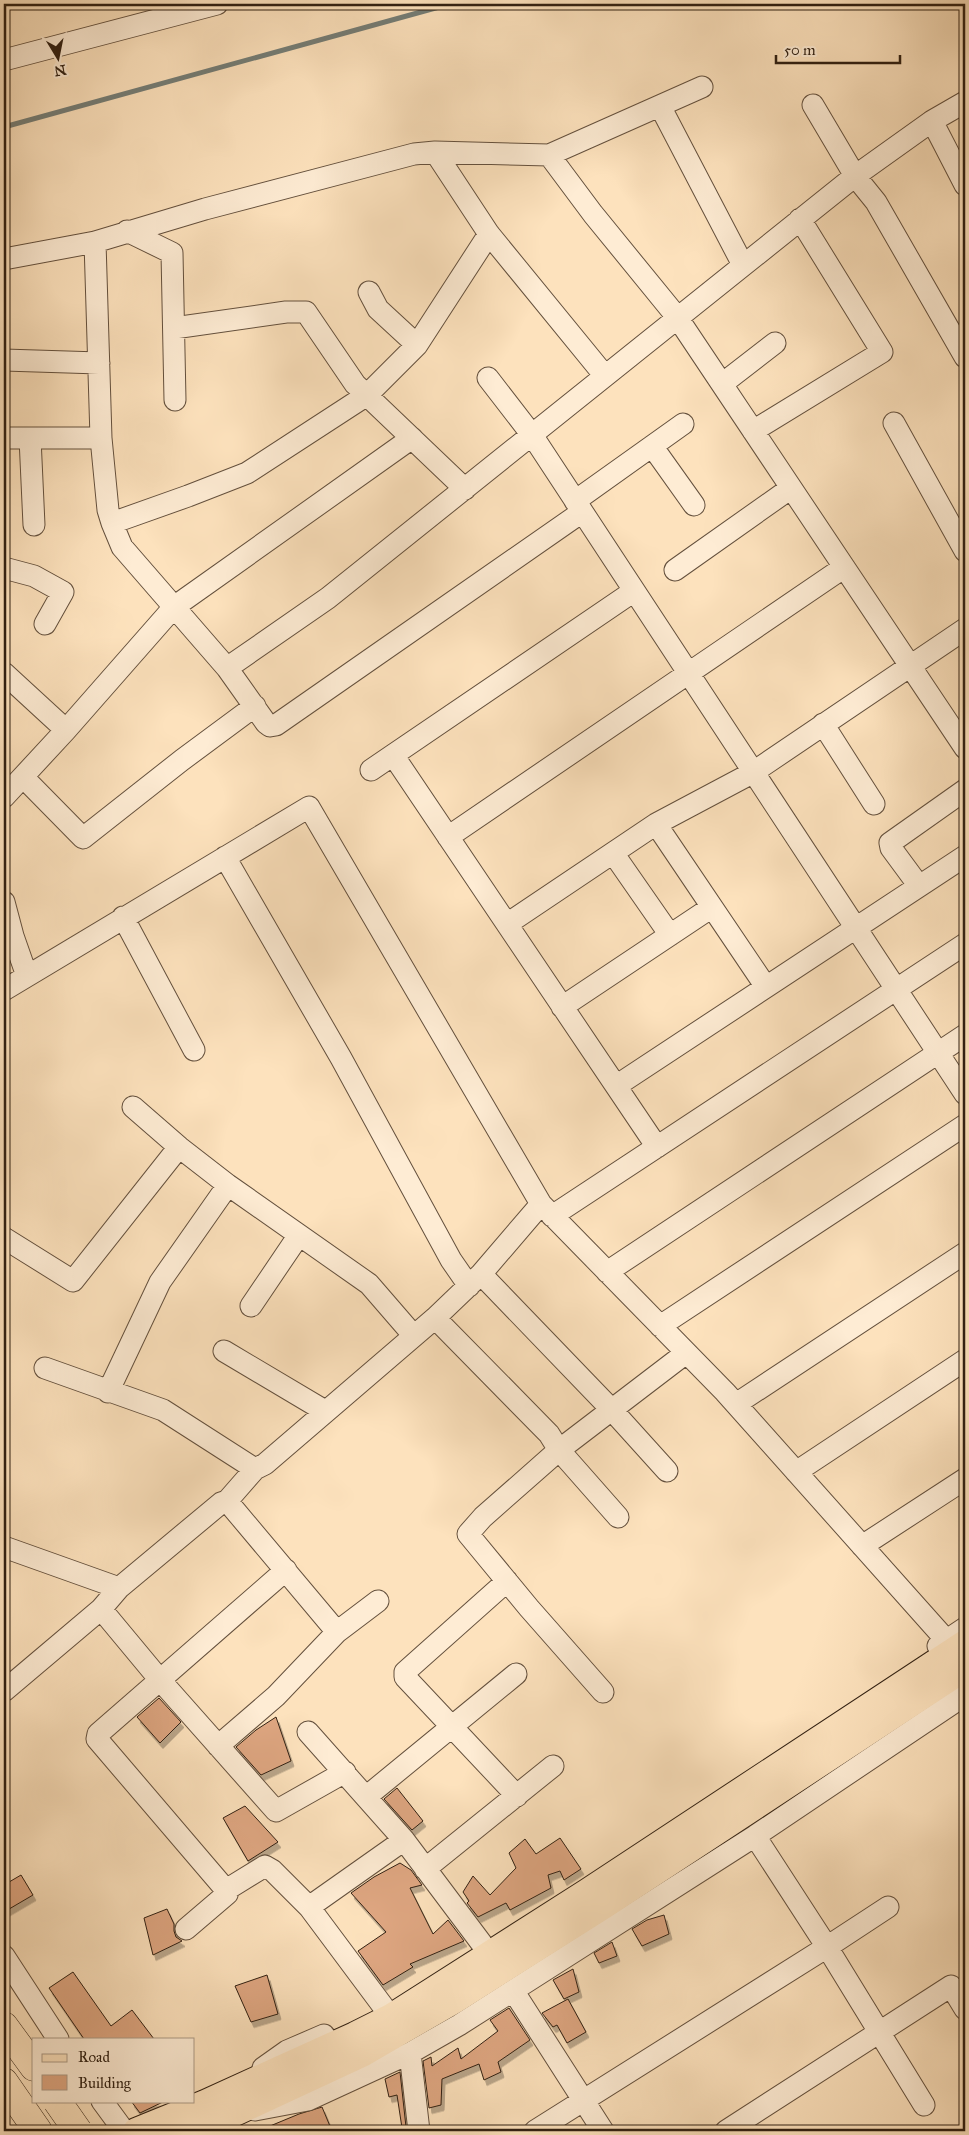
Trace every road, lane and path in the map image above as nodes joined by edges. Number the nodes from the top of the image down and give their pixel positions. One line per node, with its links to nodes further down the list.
1 (217, 4): 2 (street)
2 (4, 60)
3 (702, 87): 6 (street)
4 (965, 102): 7 (street)
5 (813, 105): 10 (street)
6 (660, 106): 9 (street); 17 (street)
7 (932, 121): 10 (street); 11 (street)
8 (434, 152): 9 (street); 13 (street); 14 (street)
9 (550, 155): 19 (street)
10 (855, 176): 12 (street); 23 (street)
11 (965, 185)
12 (800, 220): 17 (street); 33 (street)
13 (127, 231): 15 (street); 20 (street)
14 (489, 234): 22 (street); 26 (street)
15 (95, 242): 16 (street); 25 (street)
16 (4, 259)
17 (743, 265): 19 (street)
18 (369, 292): 22 (street)
19 (677, 317): 26 (street); 28 (street)
20 (174, 328): 29 (street); 30 (street)
21 (775, 343): 28 (street)
22 (417, 345): 29 (street)
23 (965, 357)
24 (4, 360): 25 (street)
25 (99, 363): 37 (street)
26 (605, 376): 34 (street)
27 (488, 378): 34 (street)
28 (722, 384): 33 (street)
29 (367, 395): 38 (street); 44 (street)
30 (175, 400)
31 (894, 423): 46 (street)
32 (682, 424): 39 (street)
33 (753, 431): 40 (street)
34 (532, 435): 41 (street); 43 (street)
35 (4, 438): 36 (street)
36 (30, 438): 37 (street); 45 (street)
37 (101, 438): 44 (street)
38 (412, 438): 41 (street); 51 (street)
39 (652, 446): 42 (street); 43 (street)
40 (791, 488): 48 (street); 49 (street)
41 (464, 489): 55 (street)
42 (694, 506)
43 (579, 507): 50 (street); 58 (street)
44 (112, 523): 51 (street)
45 (34, 526)
46 (965, 551)
47 (4, 568): 52 (street)
48 (844, 568): 54 (street); 57 (street)
49 (675, 570)
50 (634, 591): 57 (street); 62 (street)
51 (174, 607): 55 (street); 60 (street)
52 (45, 624)
53 (965, 629): 54 (street)
54 (910, 666): 59 (street); 61 (street)
55 (227, 668): 58 (street)
56 (4, 672): 60 (street)
57 (688, 674): 64 (street); 70 (street)
58 (255, 706): 65 (street)
59 (823, 724): 64 (street); 68 (street)
60 (66, 730): 65 (street)
61 (965, 748)
62 (393, 755): 63 (street); 70 (street)
63 (371, 770)
64 (752, 773): 69 (street); 79 (street)
65 (23, 777): 67 (street)
66 (965, 790): 74 (street)
67 (4, 797)
68 (874, 804)
69 (656, 824): 71 (street); 76 (street)
70 (448, 837): 78 (street)
71 (613, 852): 78 (street); 80 (street)
72 (965, 856): 74 (street)
73 (225, 857): 77 (street); 97 (street); 102 (street)
74 (919, 886): 79 (street)
75 (4, 902): 82 (street)
76 (712, 907): 80 (street); 83 (street)
77 (123, 917): 82 (street); 88 (street)
78 (507, 924): 86 (street)
79 (856, 928): 83 (street); 85 (street)
80 (670, 935): 86 (street)
81 (965, 944): 85 (street)
82 (27, 976): 84 (street)
83 (766, 987): 90 (street)
84 (4, 990)
85 (896, 990): 89 (street); 95 (street)
86 (562, 1007): 90 (street)
87 (965, 1035): 89 (street)
88 (194, 1050)
89 (938, 1053): 91 (street); 101 (street)
90 (616, 1086): 95 (street)
91 (965, 1094)
92 (133, 1107): 94 (street)
93 (965, 1125): 105 (street)
94 (179, 1147): 96 (street); 99 (street)
95 (657, 1147): 97 (street)
96 (228, 1185): 98 (street); 111 (street)
97 (546, 1210): 101 (street); 102 (street)
98 (299, 1235): 103 (street); 106 (street)
99 (4, 1238)
100 (965, 1253): 112 (street)
101 (607, 1272): 105 (street)
102 (475, 1280): 104 (street); 113 (street)
103 (251, 1306)
104 (435, 1318): 106 (street); 115 (street)
105 (660, 1326): 108 (street)
106 (414, 1336): 114 (street)
107 (224, 1351): 114 (street)
108 (686, 1353): 112 (street); 113 (street)
109 (965, 1360): 118 (street)
110 (45, 1368): 111 (street)
111 (108, 1392): 116 (street)
112 (736, 1404): 118 (street)
113 (611, 1409): 115 (street); 117 (street)
114 (325, 1411): 116 (street)
115 (559, 1450): 121 (street); 125 (street)
116 (255, 1469): 120 (street)
117 (667, 1471)
118 (796, 1472): 122 (street)
119 (965, 1479): 122 (street)
120 (227, 1501): 124 (street); 126 (street)
121 (618, 1517)
122 (862, 1546): 130 (street)
123 (4, 1547): 126 (street)
124 (286, 1570): 129 (street); 132 (street)
125 (507, 1581): 134 (street); 135 (street)
126 (119, 1588): 128 (street)
127 (378, 1601): 129 (street)
128 (101, 1609): 132 (street); 133 (street)
129 (337, 1632): 137 (street)
130 (959, 1662): 142 (street); 150 (street); 154 (main road); 164 (main road)
131 (516, 1674): 135 (street)
132 (160, 1680): 137 (street); 145 (street)
133 (4, 1691)
134 (603, 1692)
135 (450, 1726): 140 (street); 141 (street)
136 (308, 1732): 139 (street)
137 (218, 1746): 139 (street)
138 (553, 1766): 140 (street)
139 (345, 1772): 141 (street)
140 (517, 1796): 144 (street)
141 (366, 1797): 143 (street)
142 (755, 1836): 149 (street); 152 (street)
143 (404, 1840): 144 (street); 146 (street)
144 (425, 1869): 150 (street)
145 (226, 1890): 146 (street); 148 (street)
146 (309, 1907): 154 (street)
147 (888, 1907): 149 (street)
148 (186, 1929)
149 (828, 1947): 156 (street); 161 (street)
150 (485, 1948): 154 (street)
151 (4, 1956): 157 (street)
152 (514, 1992): 158 (street); 161 (street)
153 (965, 2009): 156 (street)
154 (388, 2012): 164 (main road)
155 (4, 2026): 159 (highway)
156 (880, 2033): 165 (street); 176 (street)
157 (57, 2038)
158 (410, 2053): 164 (street); 173 (street)
159 (32, 2064)
160 (4, 2082): 166 (highway)
161 (584, 2101): 174 (street); 175 (street)
162 (58, 2102): 168 (highway, bridge)
163 (103, 2102): 170 (street)
164 (233, 2103): 171 (main road); 172 (main road)
165 (924, 2104)
166 (38, 2131)
167 (73, 2131): 169 (main road)
168 (78, 2131)
169 (86, 2131)
170 (124, 2131)
171 (136, 2131)
172 (196, 2131)
173 (420, 2131)
174 (535, 2131)
175 (602, 2131)
176 (726, 2131)

